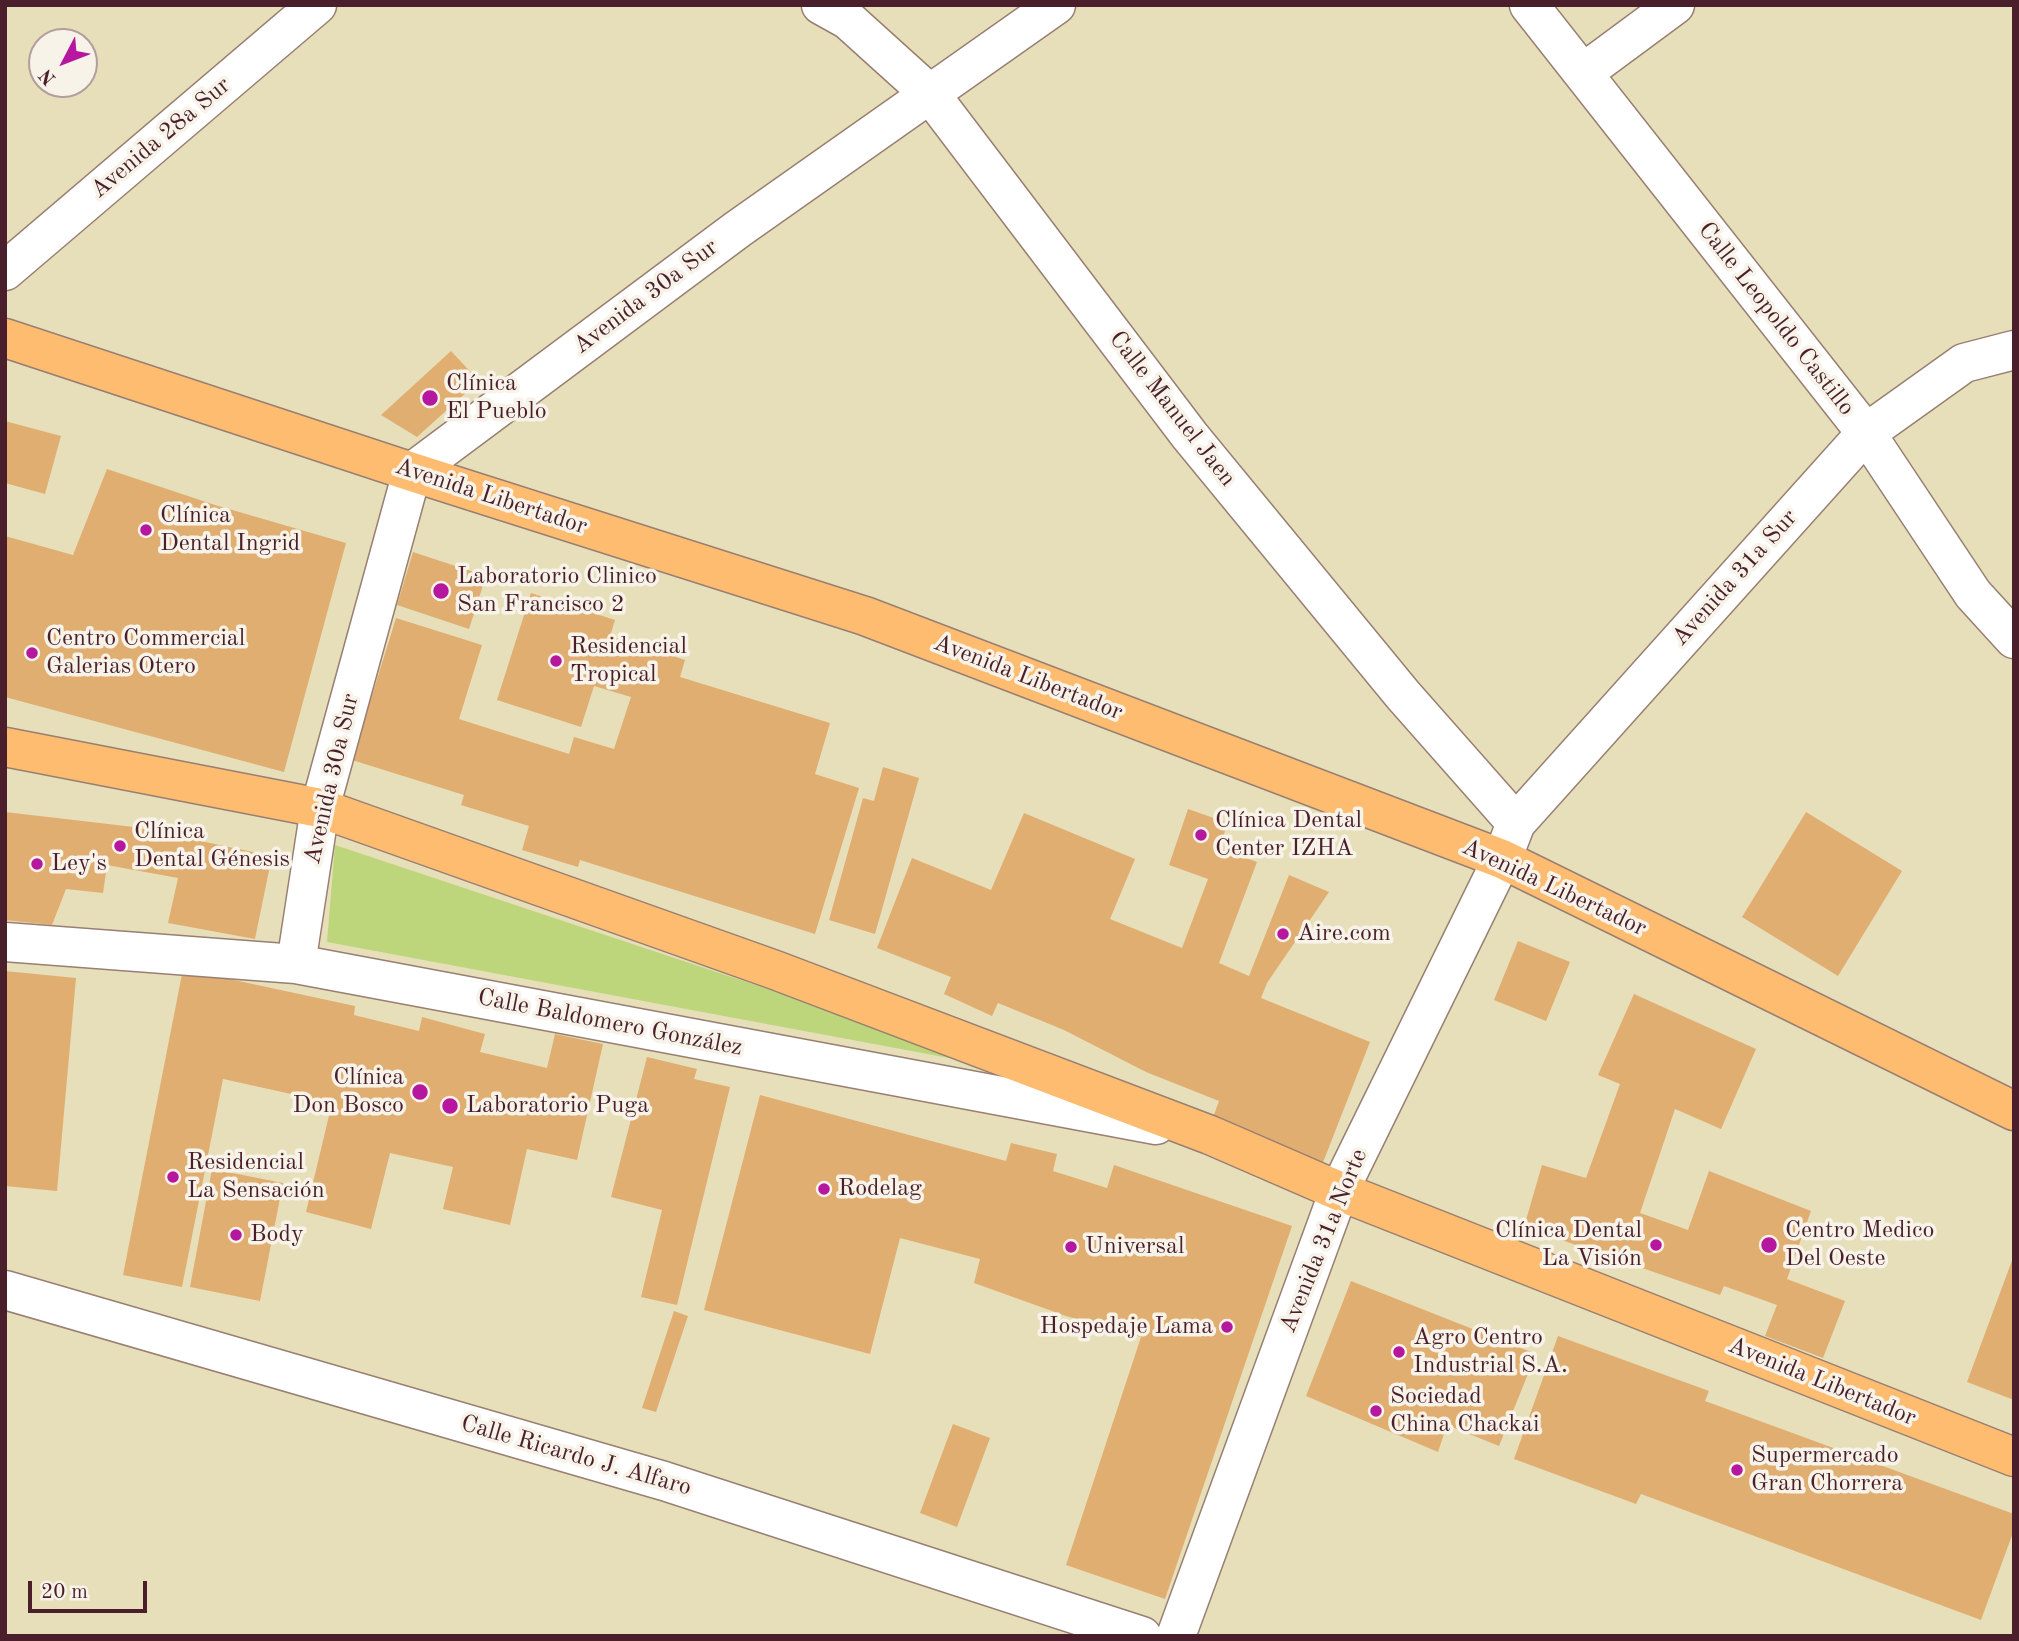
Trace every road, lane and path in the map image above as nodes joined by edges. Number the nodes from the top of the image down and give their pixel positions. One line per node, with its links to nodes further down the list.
1 (317, 5): 8 (street, Avenida 28a Sur)
2 (821, 5): 7 (street, Calle Manuel Jaen)
3 (1056, 5): 7 (street, Avenida 30a Sur)
4 (1529, 5): 6 (street, Calle Leopoldo Castillo)
5 (1675, 5): 6 (street)
6 (1583, 73): 11 (street, Calle Leopoldo Castillo)
7 (930, 95): 12 (street, Avenida 30a Sur); 16 (street, Calle Manuel Jaen)
8 (5, 271)
9 (5, 338): 12 (highway, Avenida Libertador)
10 (2014, 350): 11 (street, Avenida 31a Sur)
11 (1866, 433): 13 (street, Calle Leopoldo Castillo); 16 (street, Avenida 31a Sur)
12 (412, 472): 15 (street, Avenida 30a Sur); 17 (highway, Avenida Libertador)
13 (2014, 639)
14 (5, 747): 15 (highway, Avenida Libertador)
15 (320, 808): 19 (street, Avenida 30a Sur); 21 (highway, Avenida Libertador)
16 (1516, 823): 17 (street, Avenida 31a Sur)
17 (1502, 859): 20 (highway, Avenida Libertador); 22 (street, Avenida 31a Norte)
18 (5, 942): 19 (street, Calle Baldomero González)
19 (296, 964): 21 (street, Calle Baldomero González)
20 (2014, 1111)
21 (1210, 1135): 22 (highway, Avenida Libertador)
22 (1339, 1191): 24 (highway, Avenida Libertador); 26 (street, Avenida 31a Norte)
23 (5, 1290): 25 (street, Calle Ricardo J. Alfaro)
24 (2014, 1457)
25 (1142, 1636)
26 (1177, 1636)

